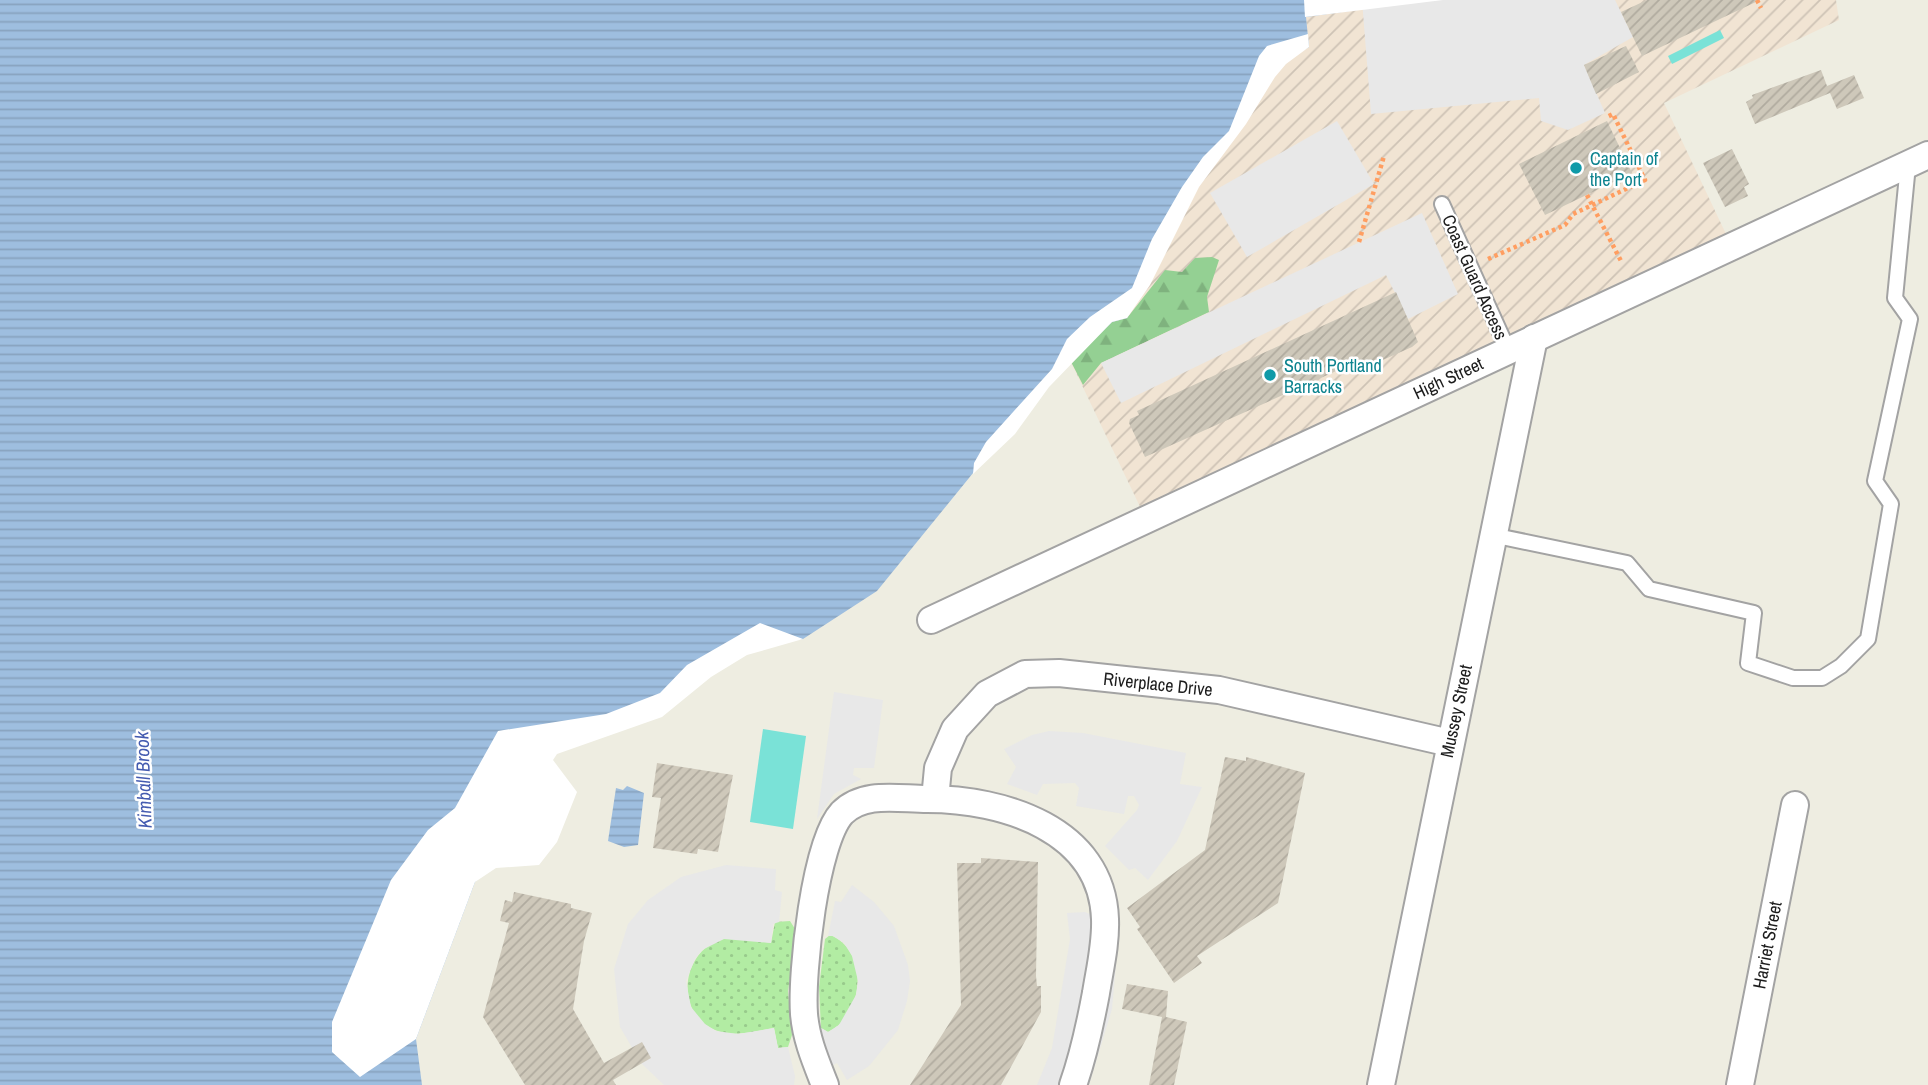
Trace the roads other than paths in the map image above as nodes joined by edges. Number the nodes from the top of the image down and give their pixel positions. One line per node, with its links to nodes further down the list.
1 (1918, 160): 3 (street, High Street); 5 (lane)
2 (1442, 204): 4 (lane, Coast Guard Access)
3 (1534, 338): 4 (street, High Street); 5 (street, Mussey Street)
4 (1508, 350): 6 (street, High Street)
5 (1492, 535): 7 (street, Mussey Street)
6 (931, 620)
7 (1450, 743): 8 (street, Riverplace Drive); 12 (street, Mussey Street)
8 (935, 799): 10 (street); 11 (street)
9 (1795, 805): 13 (street, Harriet Street)
10 (825, 1085)
11 (1073, 1085)
12 (1381, 1085)
13 (1740, 1085)

